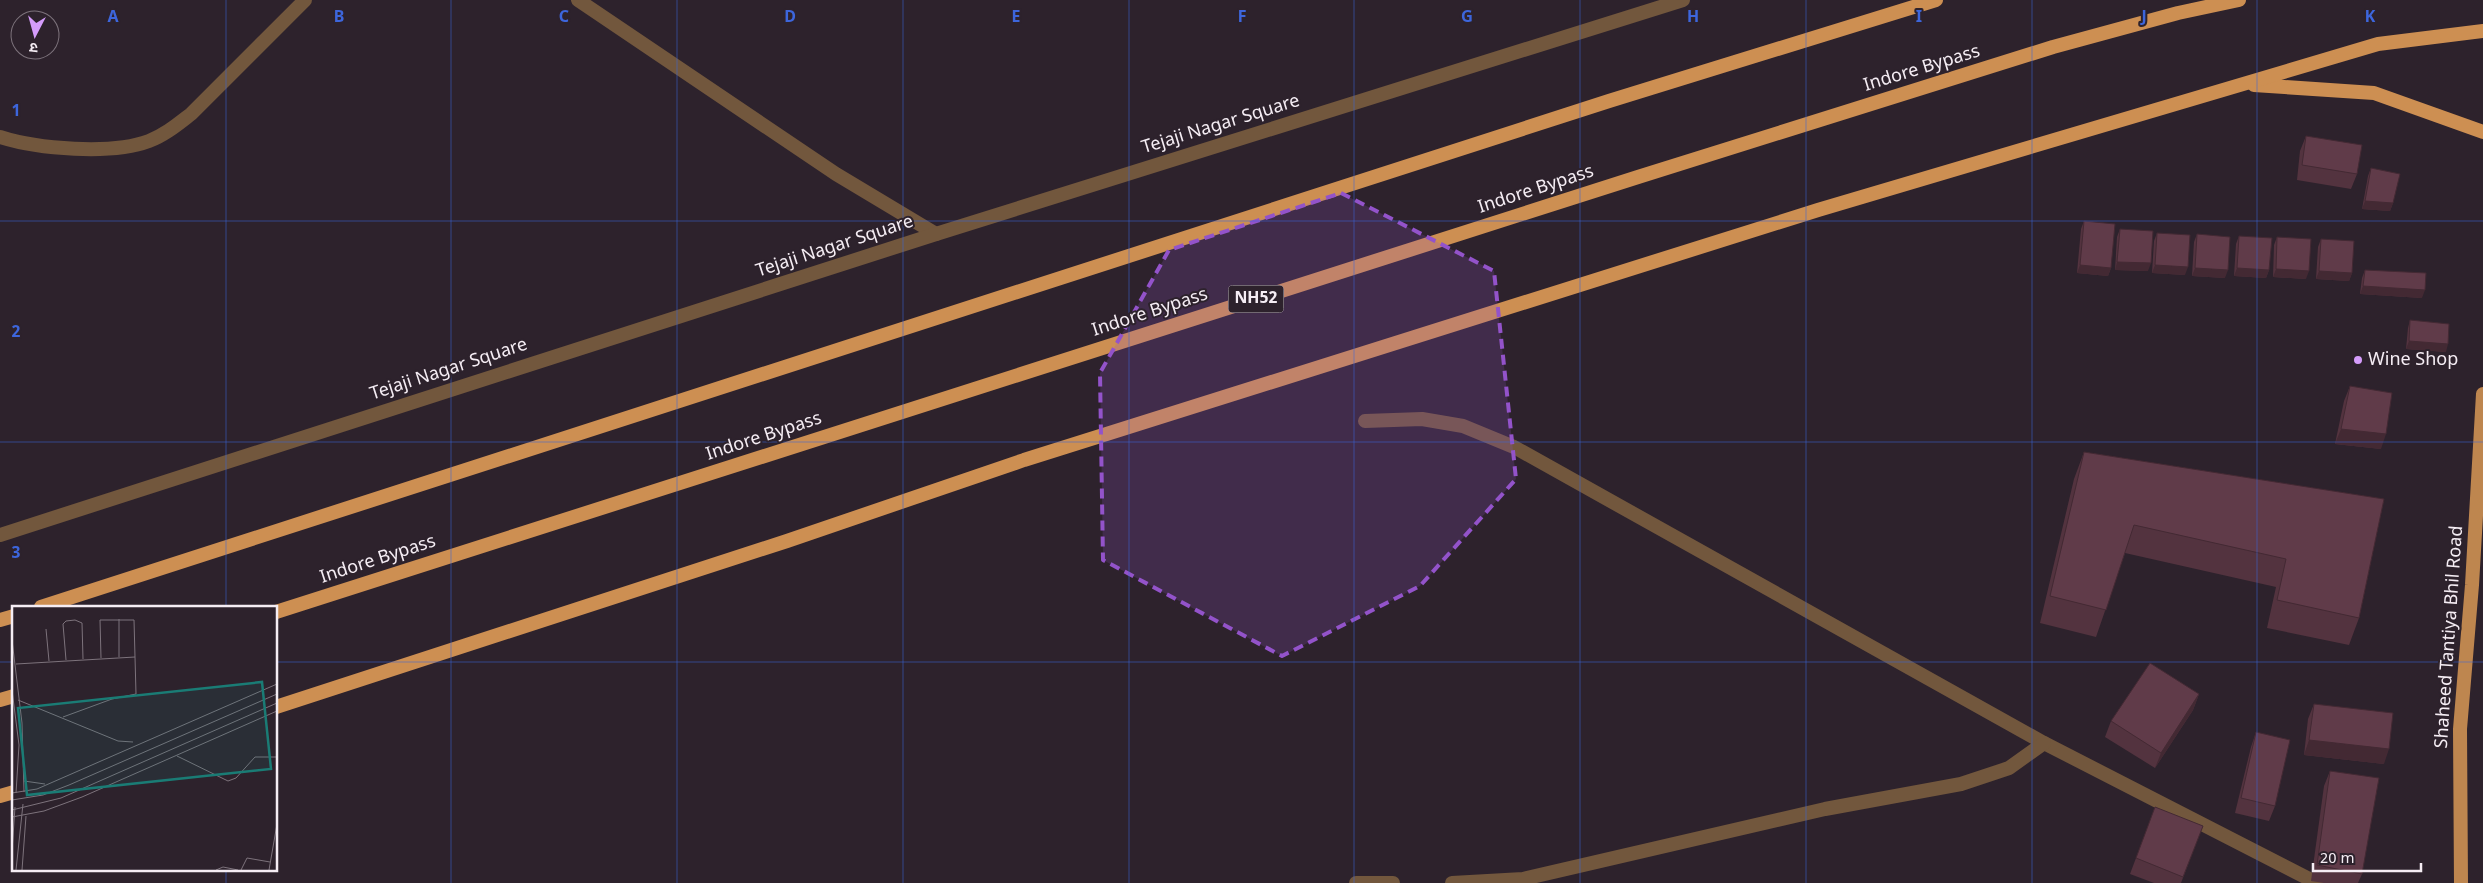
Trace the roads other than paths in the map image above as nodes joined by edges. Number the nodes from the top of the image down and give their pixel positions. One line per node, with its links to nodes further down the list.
1 (305, 0): 9 (street)
2 (578, 0): 10 (street)
3 (1683, 0): 10 (street, Tejaji Nagar Square)
4 (1936, 0): 14 (highway)
5 (2239, 0): 15 (highway, Indore Bypass / NH52)
6 (2483, 31): 7 (highway)
7 (2242, 84): 8 (highway); 16 (highway)
8 (2483, 132)
9 (0, 137)
10 (936, 234): 13 (street, Tejaji Nagar Square)
11 (2483, 394): 22 (main road, Shaheed Tantiya Bhil Road)
12 (1365, 421): 17 (street)
13 (0, 534)
14 (45, 606)
15 (278, 611)
16 (278, 706)
17 (2044, 743): 20 (street); 21 (street)
18 (1356, 883): 19 (street)
19 (1392, 883)
20 (1452, 883)
21 (2317, 883)
22 (2461, 883)

